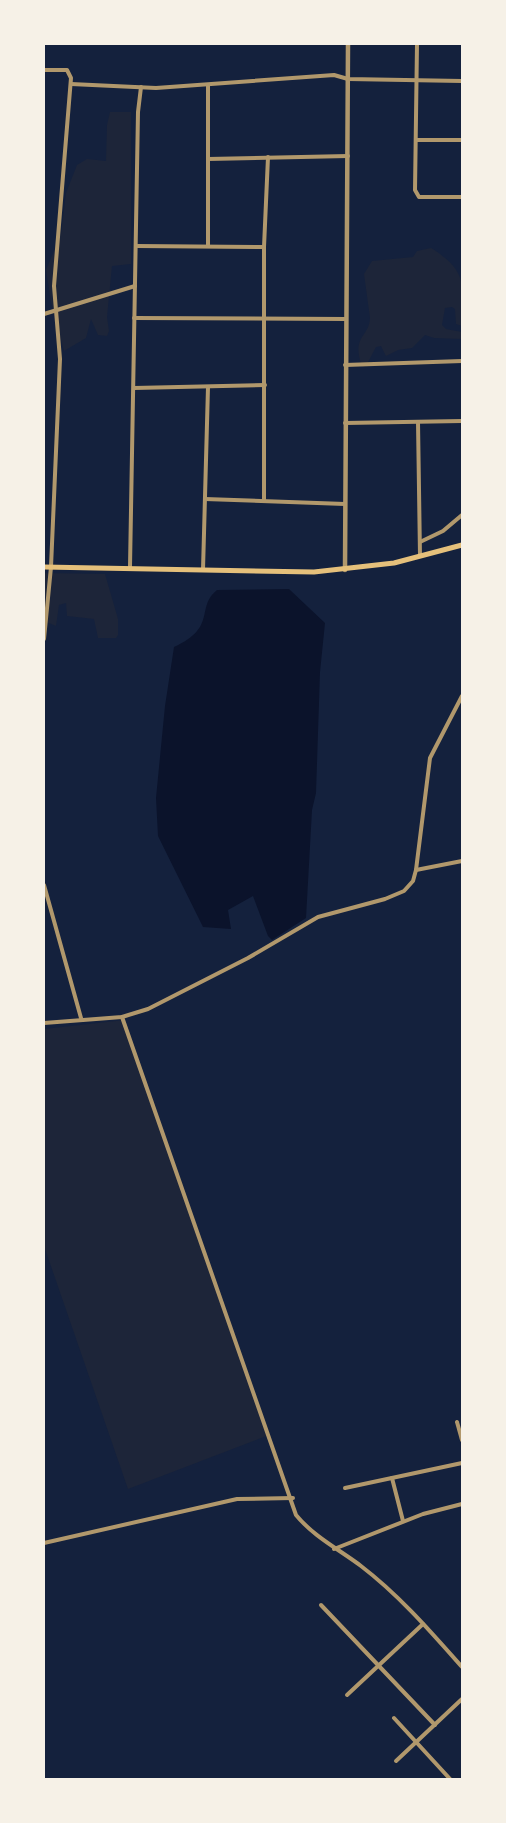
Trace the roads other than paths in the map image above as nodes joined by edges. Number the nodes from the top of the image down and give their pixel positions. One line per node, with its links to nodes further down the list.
1 (348, 44): 4 (street)
2 (417, 44): 5 (street)
3 (44, 70): 7 (street)
4 (348, 78): 5 (street); 8 (street); 12 (street)
5 (417, 80): 6 (street); 10 (street)
6 (462, 81)
7 (71, 84): 9 (street); 20 (street)
8 (208, 86): 9 (street); 14 (street)
9 (141, 87): 16 (street)
10 (417, 140): 11 (street); 15 (street)
11 (462, 140)
12 (348, 156): 13 (street); 24 (street)
13 (268, 157): 14 (street); 18 (street)
14 (208, 159): 17 (street)
15 (462, 197)
16 (136, 246): 17 (street); 19 (street)
17 (208, 246): 18 (street)
18 (264, 247): 23 (street)
19 (135, 286): 20 (street); 22 (street)
20 (56, 312): 21 (street); 41 (street)
21 (44, 314)
22 (135, 318): 23 (street); 29 (street)
23 (265, 318): 24 (street); 27 (street)
24 (346, 319): 26 (street)
25 (462, 361): 26 (street)
26 (345, 365): 32 (street)
27 (265, 385): 28 (street); 34 (street)
28 (208, 387): 29 (street); 33 (street)
29 (134, 388): 42 (street)
30 (462, 421): 31 (street)
31 (418, 422): 32 (street); 37 (street)
32 (345, 423): 35 (street)
33 (205, 499): 34 (street); 43 (street)
34 (264, 501): 35 (street)
35 (345, 504): 44 (street)
36 (462, 515): 37 (street)
37 (420, 542): 39 (street)
38 (462, 545): 39 (main road)
39 (420, 557): 44 (main road)
40 (44, 567): 41 (main road)
41 (51, 567): 42 (main road); 45 (street)
42 (130, 567): 43 (main road)
43 (203, 570): 44 (main road)
44 (345, 570)
45 (44, 639)
46 (462, 696): 48 (street)
47 (462, 861): 48 (street)
48 (416, 870): 50 (street)
49 (44, 885): 51 (street)
50 (122, 1017): 51 (street); 58 (street)
51 (81, 1018): 52 (street)
52 (44, 1023)
53 (457, 1422): 54 (street)
54 (462, 1440)
55 (462, 1463): 56 (street)
56 (392, 1478): 57 (street); 60 (street)
57 (345, 1488)
58 (293, 1498): 61 (street); 62 (street)
59 (462, 1504): 60 (street)
60 (403, 1521): 62 (street)
61 (44, 1543)
62 (334, 1549): 64 (street)
63 (321, 1605): 65 (street)
64 (423, 1624): 65 (street); 66 (street)
65 (378, 1666): 67 (street); 70 (street)
66 (462, 1667)
67 (347, 1695)
68 (462, 1699): 70 (street)
69 (394, 1718): 71 (street)
70 (435, 1725): 71 (street)
71 (416, 1742): 72 (street); 73 (street)
72 (396, 1761)
73 (451, 1779)

